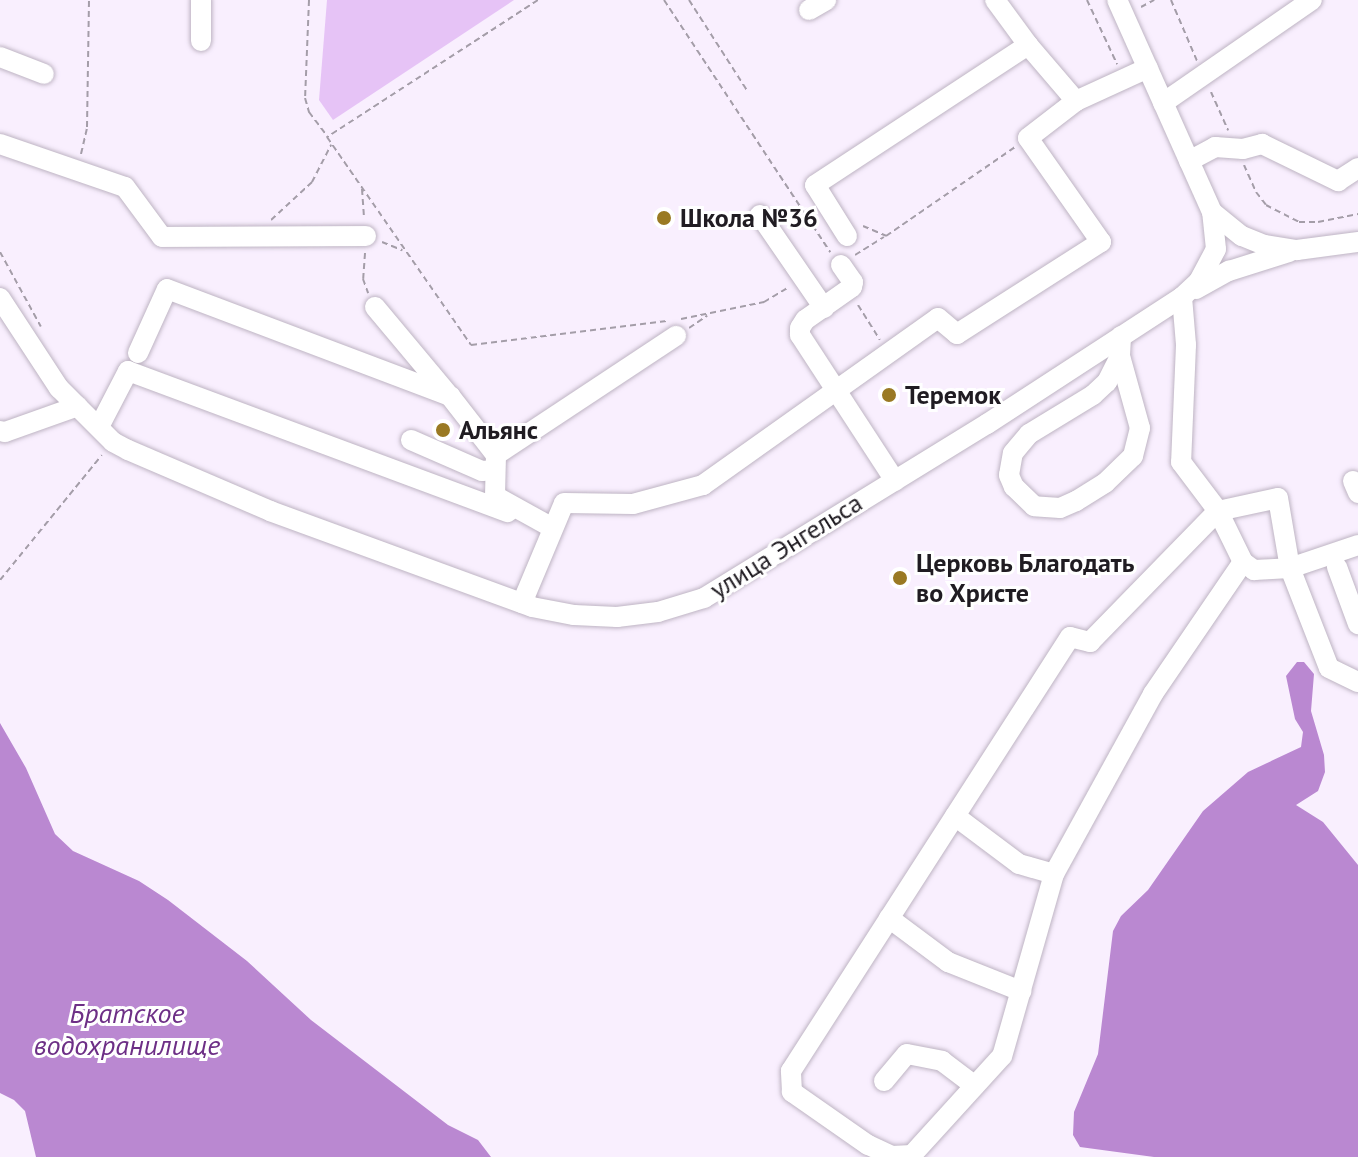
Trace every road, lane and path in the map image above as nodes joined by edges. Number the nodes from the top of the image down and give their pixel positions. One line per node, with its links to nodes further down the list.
1 (89, 0): 26 (path)
2 (201, 0): 11 (street)
3 (309, 0): 20 (path)
4 (538, 0): 20 (path)
5 (664, 0): 36 (path)
6 (689, 0): 17 (path)
7 (995, 0): 12 (street)
8 (1087, 0): 16 (path)
9 (1117, 0): 14 (street)
10 (1312, 0): 19 (street)
11 (201, 41)
12 (1028, 45): 18 (street); 31 (street)
13 (0, 57): 15 (street)
14 (1148, 68): 16 (street); 19 (street)
15 (44, 74)
16 (1124, 79): 18 (street)
17 (748, 92)
18 (1076, 101): 21 (street)
19 (1163, 103): 24 (street)
20 (327, 137): 23 (path)
21 (1028, 138): 32 (path); 47 (street)
22 (0, 144): 26 (street)
23 (332, 144): 29 (path); 43 (path)
24 (1189, 161): 25 (street); 27 (street)
25 (1358, 168)
26 (76, 170): 29 (street)
27 (1212, 212): 34 (street); 39 (street, улица Энгельса)
28 (760, 215): 37 (street)
29 (252, 236): 30 (street)
30 (366, 236): 41 (path)
31 (847, 236): 32 (path)
32 (886, 236): 36 (path)
33 (1358, 242): 34 (street)
34 (1297, 250): 39 (street)
35 (0, 252): 44 (path)
36 (841, 265): 38 (street)
37 (804, 277): 42 (street); 43 (path)
38 (848, 291): 42 (street); 47 (path)
39 (1182, 297): 46 (street, улица Энгельса); 57 (street)
40 (0, 298): 51 (street)
41 (375, 307): 50 (street)
42 (824, 308): 49 (street)
43 (708, 315): 45 (path)
44 (43, 330)
45 (676, 336): 55 (street)
46 (1120, 346): 46 (street); 56 (street, улица Энгельса)
47 (888, 352): 49 (street)
48 (138, 353): 50 (street)
49 (836, 390): 56 (street); 58 (street)
50 (450, 396): 55 (street)
51 (78, 406): 52 (street); 53 (street)
52 (0, 431)
53 (106, 434): 58 (street); 63 (path); 64 (street, улица Энгельса)
54 (411, 440): 55 (street)
55 (496, 463): 58 (street)
56 (895, 481): 64 (street, улица Энгельса)
57 (1218, 511): 60 (street); 62 (street); 67 (street)
58 (553, 528): 64 (street)
59 (1358, 545): 62 (street)
60 (1243, 562): 62 (street); 68 (street)
61 (1337, 567): 65 (street)
62 (1290, 568): 66 (street)
63 (0, 580)
64 (522, 603)
65 (1358, 624)
66 (1358, 682)
67 (955, 816): 68 (street); 69 (street)
68 (1054, 874): 70 (street)
69 (889, 918): 70 (street); 72 (street)
70 (1021, 991): 72 (street)
71 (884, 1081): 72 (street)
72 (975, 1086)

